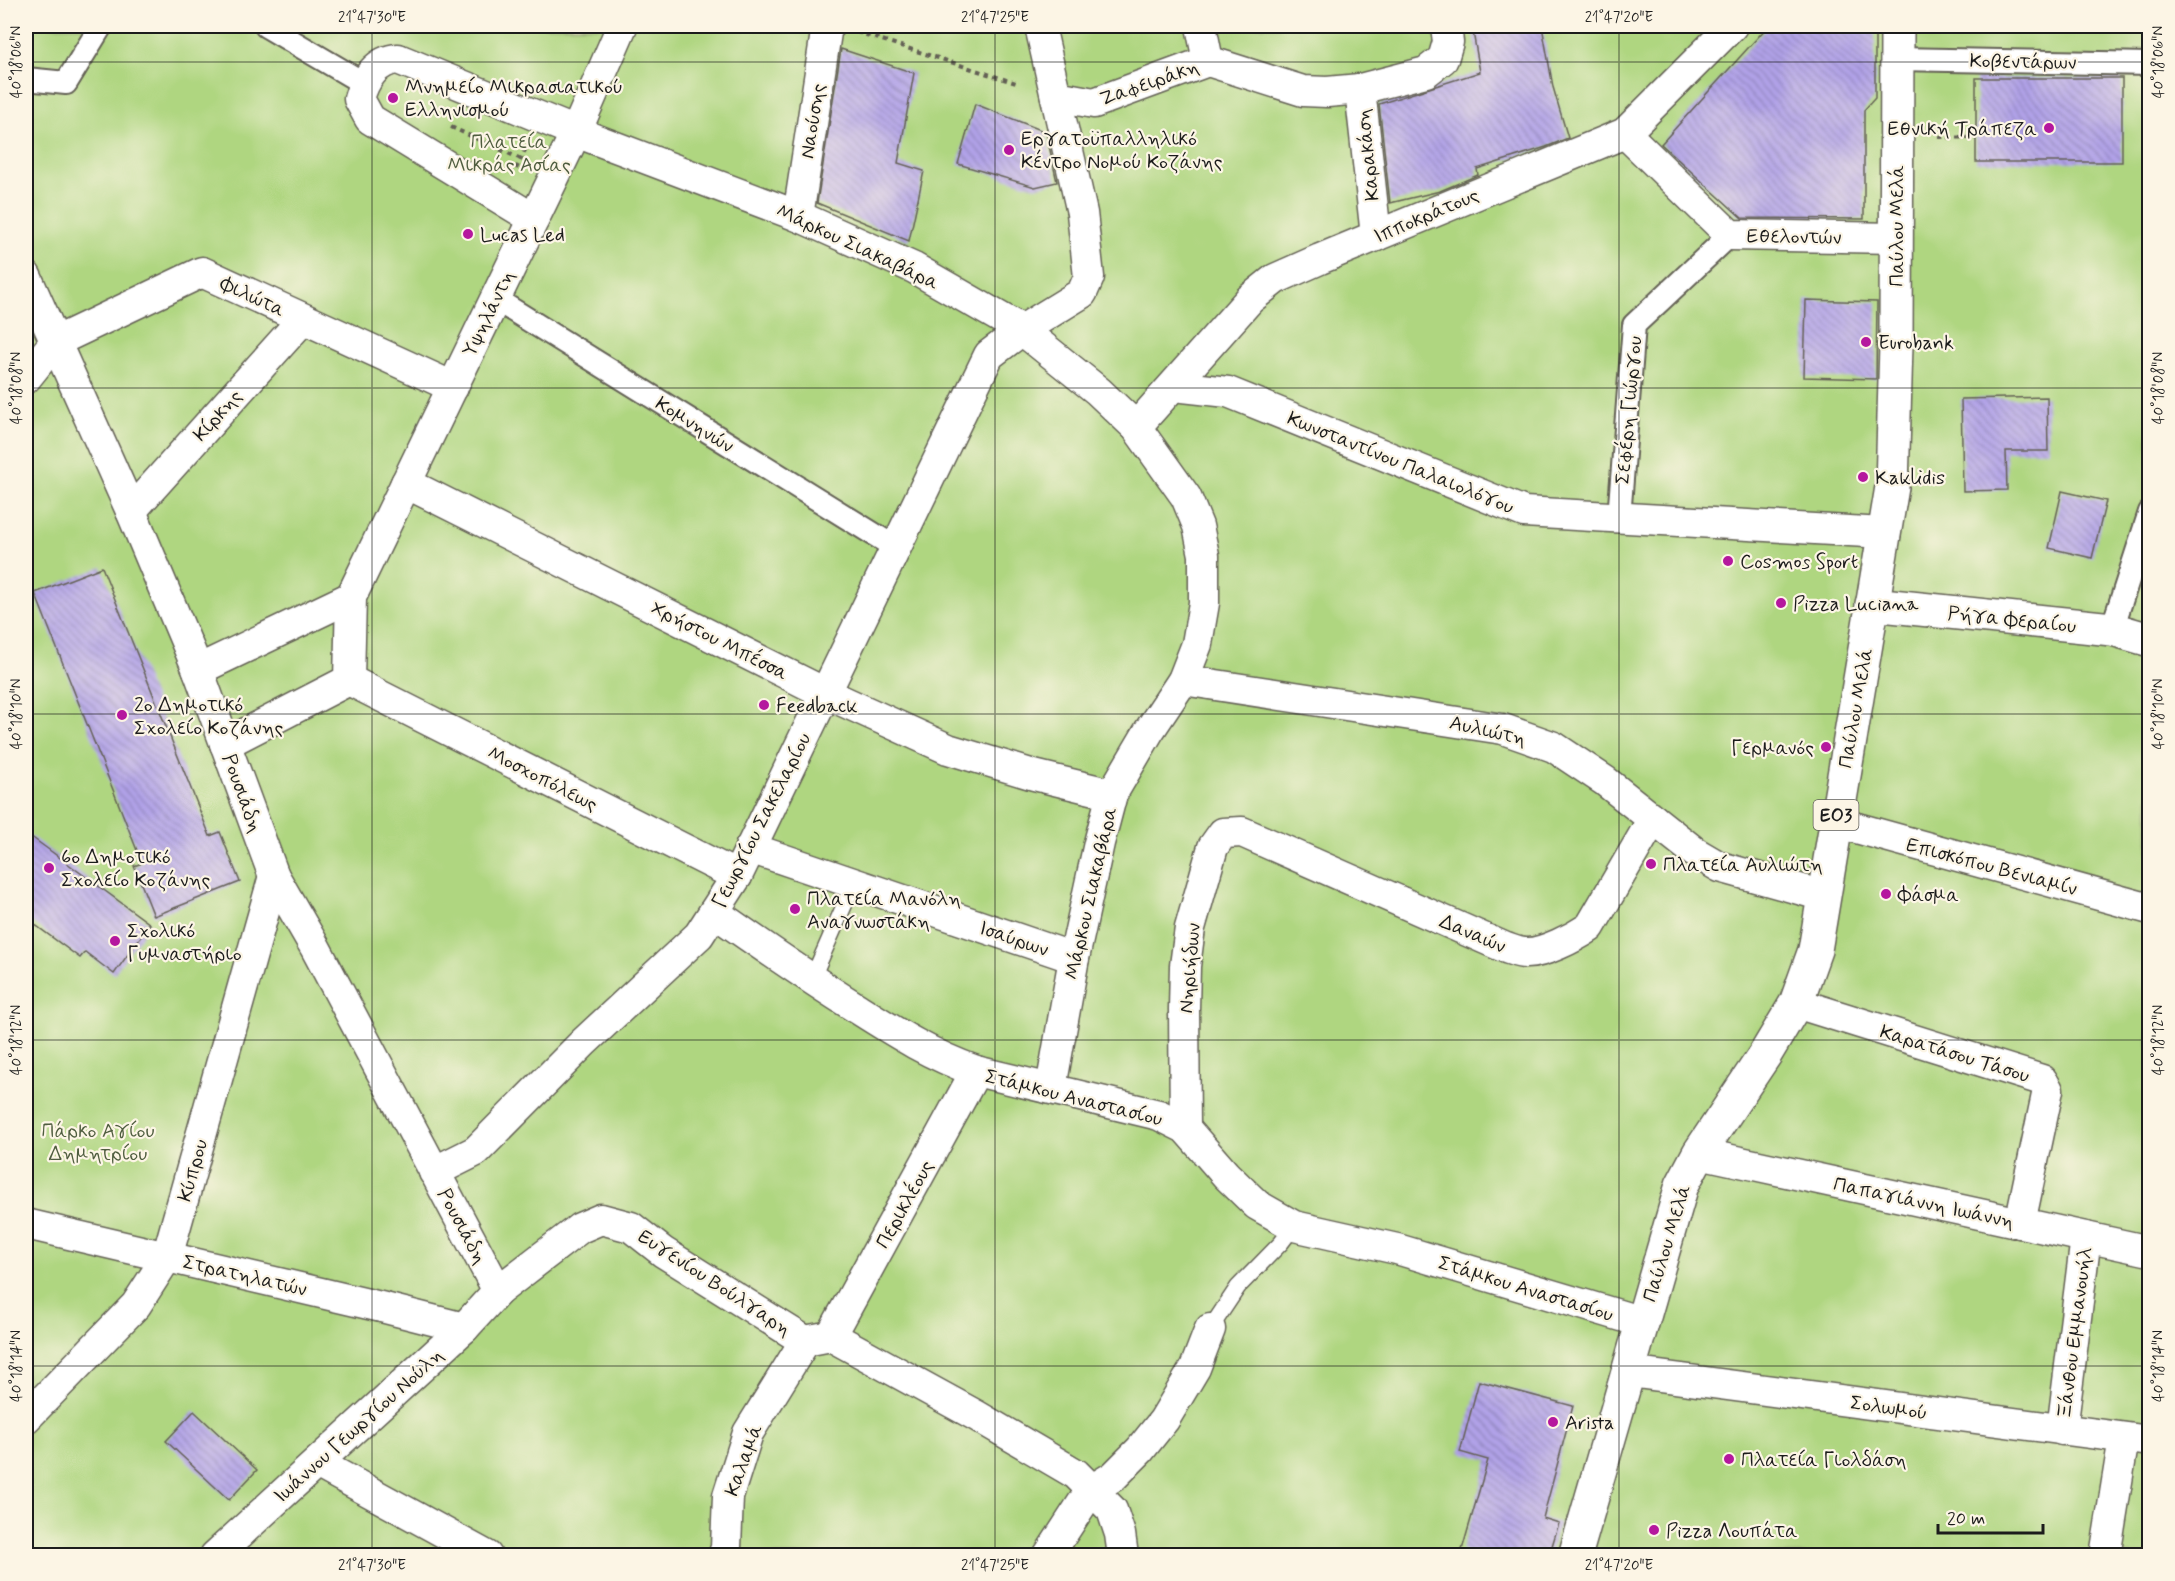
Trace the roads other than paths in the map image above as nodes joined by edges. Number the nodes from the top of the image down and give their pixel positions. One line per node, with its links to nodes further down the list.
1 (101, 26): 13 (street)
2 (266, 26): 14 (street)
3 (622, 26): 17 (street, Υψηλάντη)
4 (1040, 26): 16 (street, Γεωργίου Σακελαρίου)
5 (1201, 26): 11 (street)
6 (1446, 26): 15 (street, Καρακάση)
7 (1732, 26): 18 (street, Ιπποκράτους)
8 (1897, 26): 10 (main road, Παύλου Μελά / ΕΟ3)
9 (837, 27): 19 (street, Ναούσης)
10 (1896, 59): 12 (street, Κοβεντάρων); 23 (main road, Παύλου Μελά / ΕΟ3)
11 (1208, 61): 15 (street, Ζαφειράκη); 16 (street, Ζαφειράκη)
12 (2150, 64)
13 (26, 80)
14 (363, 83): 17 (street, Μάρκου Σιακαβάρα); 20 (street)
15 (1360, 89): 22 (street, Καρακάση)
16 (1056, 96): 27 (street, Γεωργίου Σακελαρίου)
17 (576, 132): 19 (street, Μάρκου Σιακαβάρα); 20 (street, Υψηλάντη)
18 (1625, 133): 21 (street, Εθελοντών); 22 (street, Ιπποκράτους)
19 (798, 216): 27 (street, Μάρκου Σιακαβάρα)
20 (534, 219): 25 (street, Υψηλάντη)
21 (1730, 235): 23 (street, Εθελοντών); 36 (street, Σεφέρη Γιώργου)
22 (1376, 236): 30 (street, Ιπποκράτους)
23 (1896, 238): 37 (main road, Παύλου Μελά / ΕΟ3)
24 (26, 276): 28 (street, Ρουσιάδη)
25 (495, 299): 31 (street, Υψηλάντη); 38 (street, Κομνηνών)
26 (303, 319): 28 (street, Φιλώτα); 31 (street, Φιλώτα); 34 (street, Κίρκης)
27 (1022, 330): 32 (street, Μάρκου Σιακαβάρα); 38 (street, Γεωργίου Σακελαρίου)
28 (55, 342): 29 (street); 34 (street, Ρουσιάδη)
29 (26, 378)
30 (1174, 386): 32 (street, Ιπποκράτους); 36 (street, Κωνσταντίνου Παλαιολόγου)
31 (453, 387): 33 (street, Υψηλάντη)
32 (1136, 427): 45 (street, Μάρκου Σιακαβάρα)
33 (406, 483): 39 (street, Υψηλάντη); 46 (street, Χρήστου Μπέσσα)
34 (131, 511): 43 (street, Ρουσιάδη)
35 (2150, 512): 41 (street)
36 (1619, 518): 37 (street, Κωνσταντίνου Παλαιολόγου)
37 (1884, 534): 40 (main road, Παύλου Μελά / ΕΟ3)
38 (896, 548): 46 (street, Γεωργίου Σακελαρίου)
39 (351, 597): 43 (street); 44 (street, Υψηλάντη)
40 (1872, 604): 41 (main road, Ρήγα Φεραίου); 50 (main road, Παύλου Μελά / ΕΟ3)
41 (2112, 628): 42 (main road, Ρήγα Φεραίου)
42 (2150, 640)
43 (198, 670): 47 (street, Ρουσιάδη)
44 (349, 680): 47 (street); 54 (street, Μοσχοπόλεως)
45 (1183, 680): 48 (street, Μάρκου Σιακαβάρα); 49 (street, Αυλιώτη)
46 (825, 693): 48 (street, Χρήστου Μπέσσα); 52 (street, Γεωργίου Σακελαρίου)
47 (225, 744): 53 (street, Ρουσιάδη)
48 (1112, 794): 59 (street, Μάρκου Σιακαβάρα)
49 (1653, 819): 51 (street, Δαναών); 56 (street, Αυλιώτη)
50 (1835, 822): 56 (main road, Παύλου Μελά / ΕΟ3); 57 (street, Επισκόπου Βενιαμίν)
51 (1242, 832): 64 (street, Νηριήδων)
52 (750, 848): 54 (street, Γεωργίου Σακελαρίου); 55 (street, Ισαύρων)
53 (274, 876): 66 (street, Ρουσιάδη); 72 (street, Κύπρου)
54 (737, 876): 58 (street, Γεωργίου Σακελαρίου)
55 (854, 883): 59 (street, Ισαύρων); 60 (lane)
56 (1824, 896): 61 (main road, Παύλου Μελά / ΕΟ3)
57 (2150, 909)
58 (714, 912): 60 (street, Στάμκου Αναστασίου); 66 (street, Γεωργίου Σακελαρίου)
59 (1074, 958): 63 (street, Μάρκου Σιακαβάρα)
60 (812, 979): 62 (street, Στάμκου Αναστασίου)
61 (1796, 1003): 65 (main road, Παύλου Μελά / ΕΟ3); 67 (street, Καρατάσου Τάσου)
62 (976, 1071): 63 (street, Στάμκου Αναστασίου); 77 (street, Περικλέους)
63 (1052, 1089): 64 (street, Στάμκου Αναστασίου)
64 (1185, 1128): 69 (street, Στάμκου Αναστασίου)
65 (1699, 1153): 67 (street, Παπαγιάννη Ιωάννη); 74 (main road, Παύλου Μελά / ΕΟ3)
66 (434, 1172): 73 (street, Ρουσιάδη)
67 (2020, 1223): 70 (street, Παπαγιάννη Ιωάννη)
68 (26, 1224): 72 (street, Στρατηλατών)
69 (1294, 1226): 74 (street, Στάμκου Αναστασίου); 76 (lane)
70 (2086, 1237): 71 (street, Παπαγιάννη Ιωάννη); 80 (street, Ξάνθου Εμμανουήλ)
71 (2150, 1251)
72 (167, 1257): 75 (street, Στρατηλατών); 79 (street, Κύπρου)
73 (498, 1292): 75 (street, Ιωάννου Γεωργίου Νούλη); 77 (street, Ευγενίου Βούλγαρη)
74 (1642, 1322): 78 (main road, Παύλου Μελά / ΕΟ3)
75 (464, 1328): 82 (street, Ιωάννου Γεωργίου Νούλη)
76 (1210, 1329): 83 (street)
77 (818, 1338): 83 (street, Ευγενίου Βούλγαρη); 86 (street, Καλαμά)
78 (1629, 1372): 80 (street, Σολωμού); 89 (main road, Παύλου Μελά / ΕΟ3)
79 (26, 1418)
80 (2062, 1430): 81 (street, Σολωμού)
81 (2137, 1440): 90 (street)
82 (317, 1463): 84 (street, Ιωάννου Γεωργίου Νούλη); 85 (street)
83 (1091, 1490): 87 (street); 88 (street, Ευγενίου Βούλγαρη)
84 (214, 1556)
85 (487, 1556)
86 (723, 1556)
87 (1048, 1556)
88 (1123, 1556)
89 (1575, 1556)
90 (2104, 1556)

